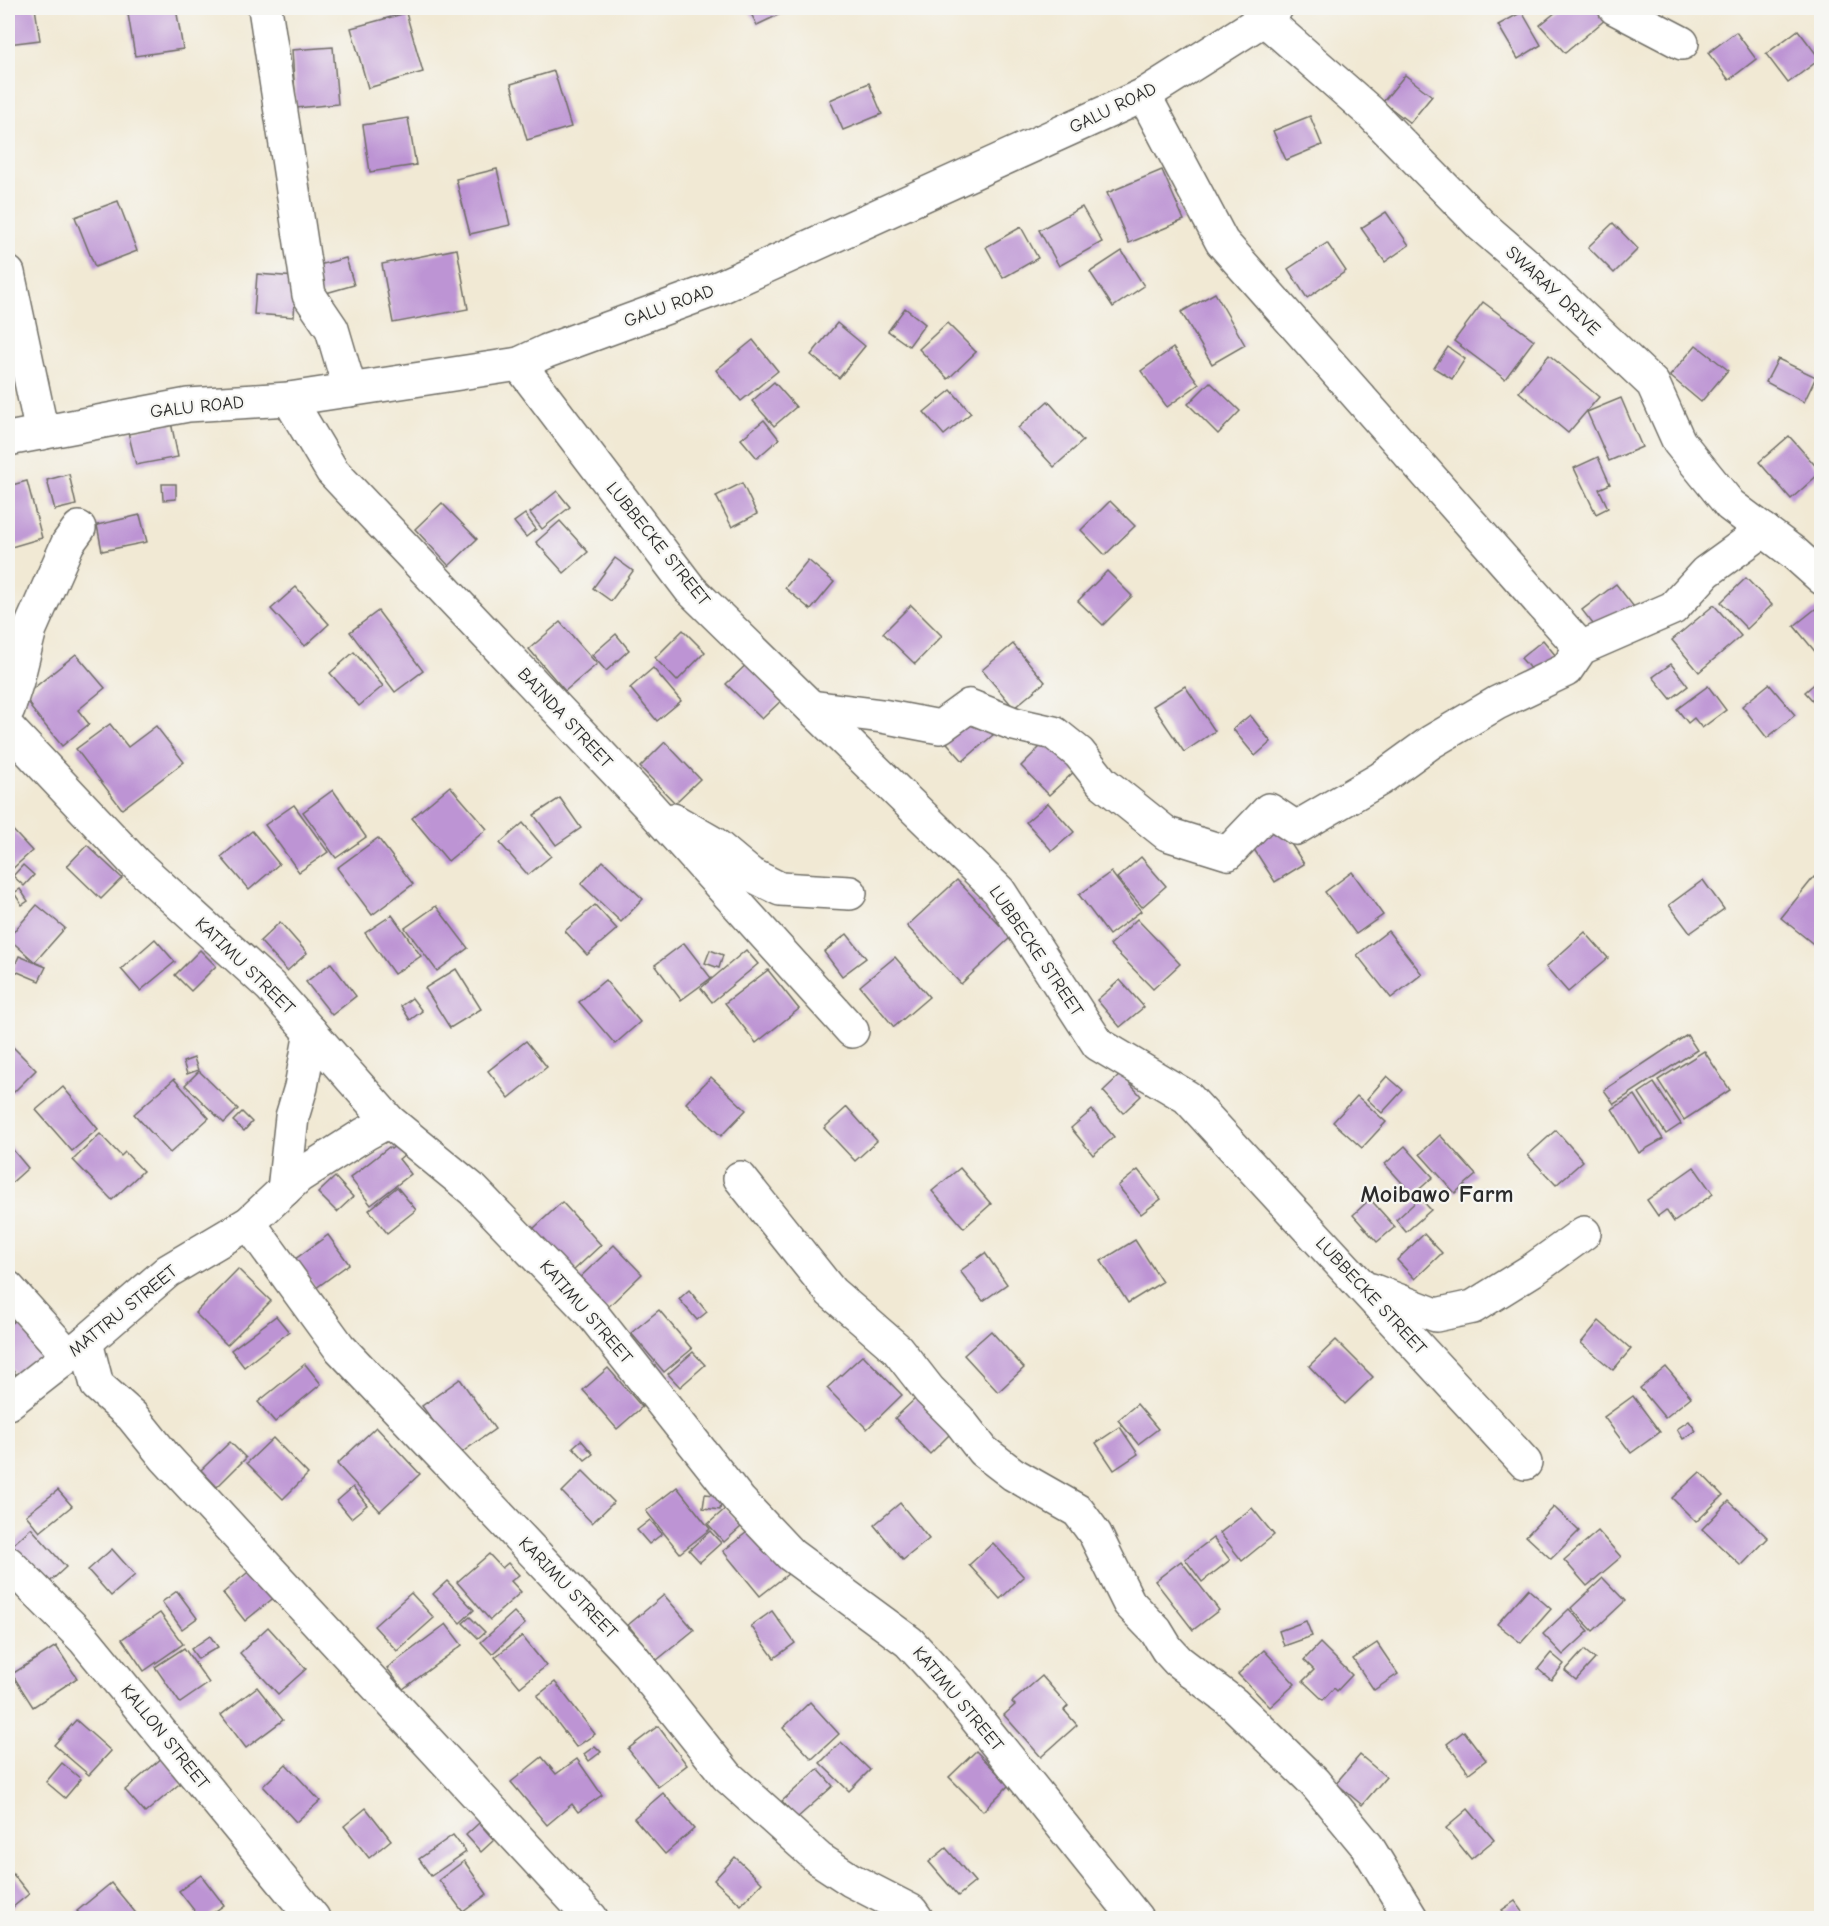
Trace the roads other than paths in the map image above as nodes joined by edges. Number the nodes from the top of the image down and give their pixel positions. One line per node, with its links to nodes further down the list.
1 (265, 8): 8 (street)
2 (1615, 8): 4 (street)
3 (1270, 14): 5 (street, GALU ROAD); 13 (street, SWARAY DRIVE)
4 (1682, 43)
5 (1144, 95): 7 (street, GALU ROAD); 15 (street)
6 (8, 273): 10 (street)
7 (519, 364): 8 (street, GALU ROAD); 16 (street, LUBBECKE STREET)
8 (350, 390): 9 (street, GALU ROAD)
9 (289, 399): 10 (street, GALU ROAD); 19 (street, BAINDA STREET)
10 (42, 433): 11 (street, GALU ROAD)
11 (8, 439)
12 (78, 528): 17 (street)
13 (1764, 530): 14 (street, SWARAY DRIVE); 15 (street)
14 (1821, 578)
15 (1581, 648): 16 (street)
16 (811, 707): 29 (street, LUBBECKE STREET)
17 (8, 709)
18 (8, 728): 22 (street, KATIMU STREET)
19 (648, 806): 20 (street); 21 (street, BAINDA STREET)
20 (850, 893)
21 (852, 1031)
22 (311, 1032): 23 (street, KATIMU STREET); 25 (street)
23 (389, 1121): 25 (street, MATTRU STREET); 37 (street, KATIMU STREET)
24 (740, 1178): 38 (street)
25 (284, 1190): 26 (street, MATTRU STREET)
26 (249, 1223): 30 (street, MATTRU STREET); 36 (street, KARIMU STREET)
27 (1584, 1233): 29 (street)
28 (8, 1288): 30 (street)
29 (1364, 1288): 32 (street, LUBBECKE STREET)
30 (78, 1349): 31 (street, MATTRU STREET); 35 (street)
31 (8, 1403)
32 (1525, 1463)
33 (8, 1563): 34 (street, KALLON STREET)
34 (313, 1918)
35 (591, 1918)
36 (916, 1918)
37 (1136, 1918)
38 (1411, 1918)

